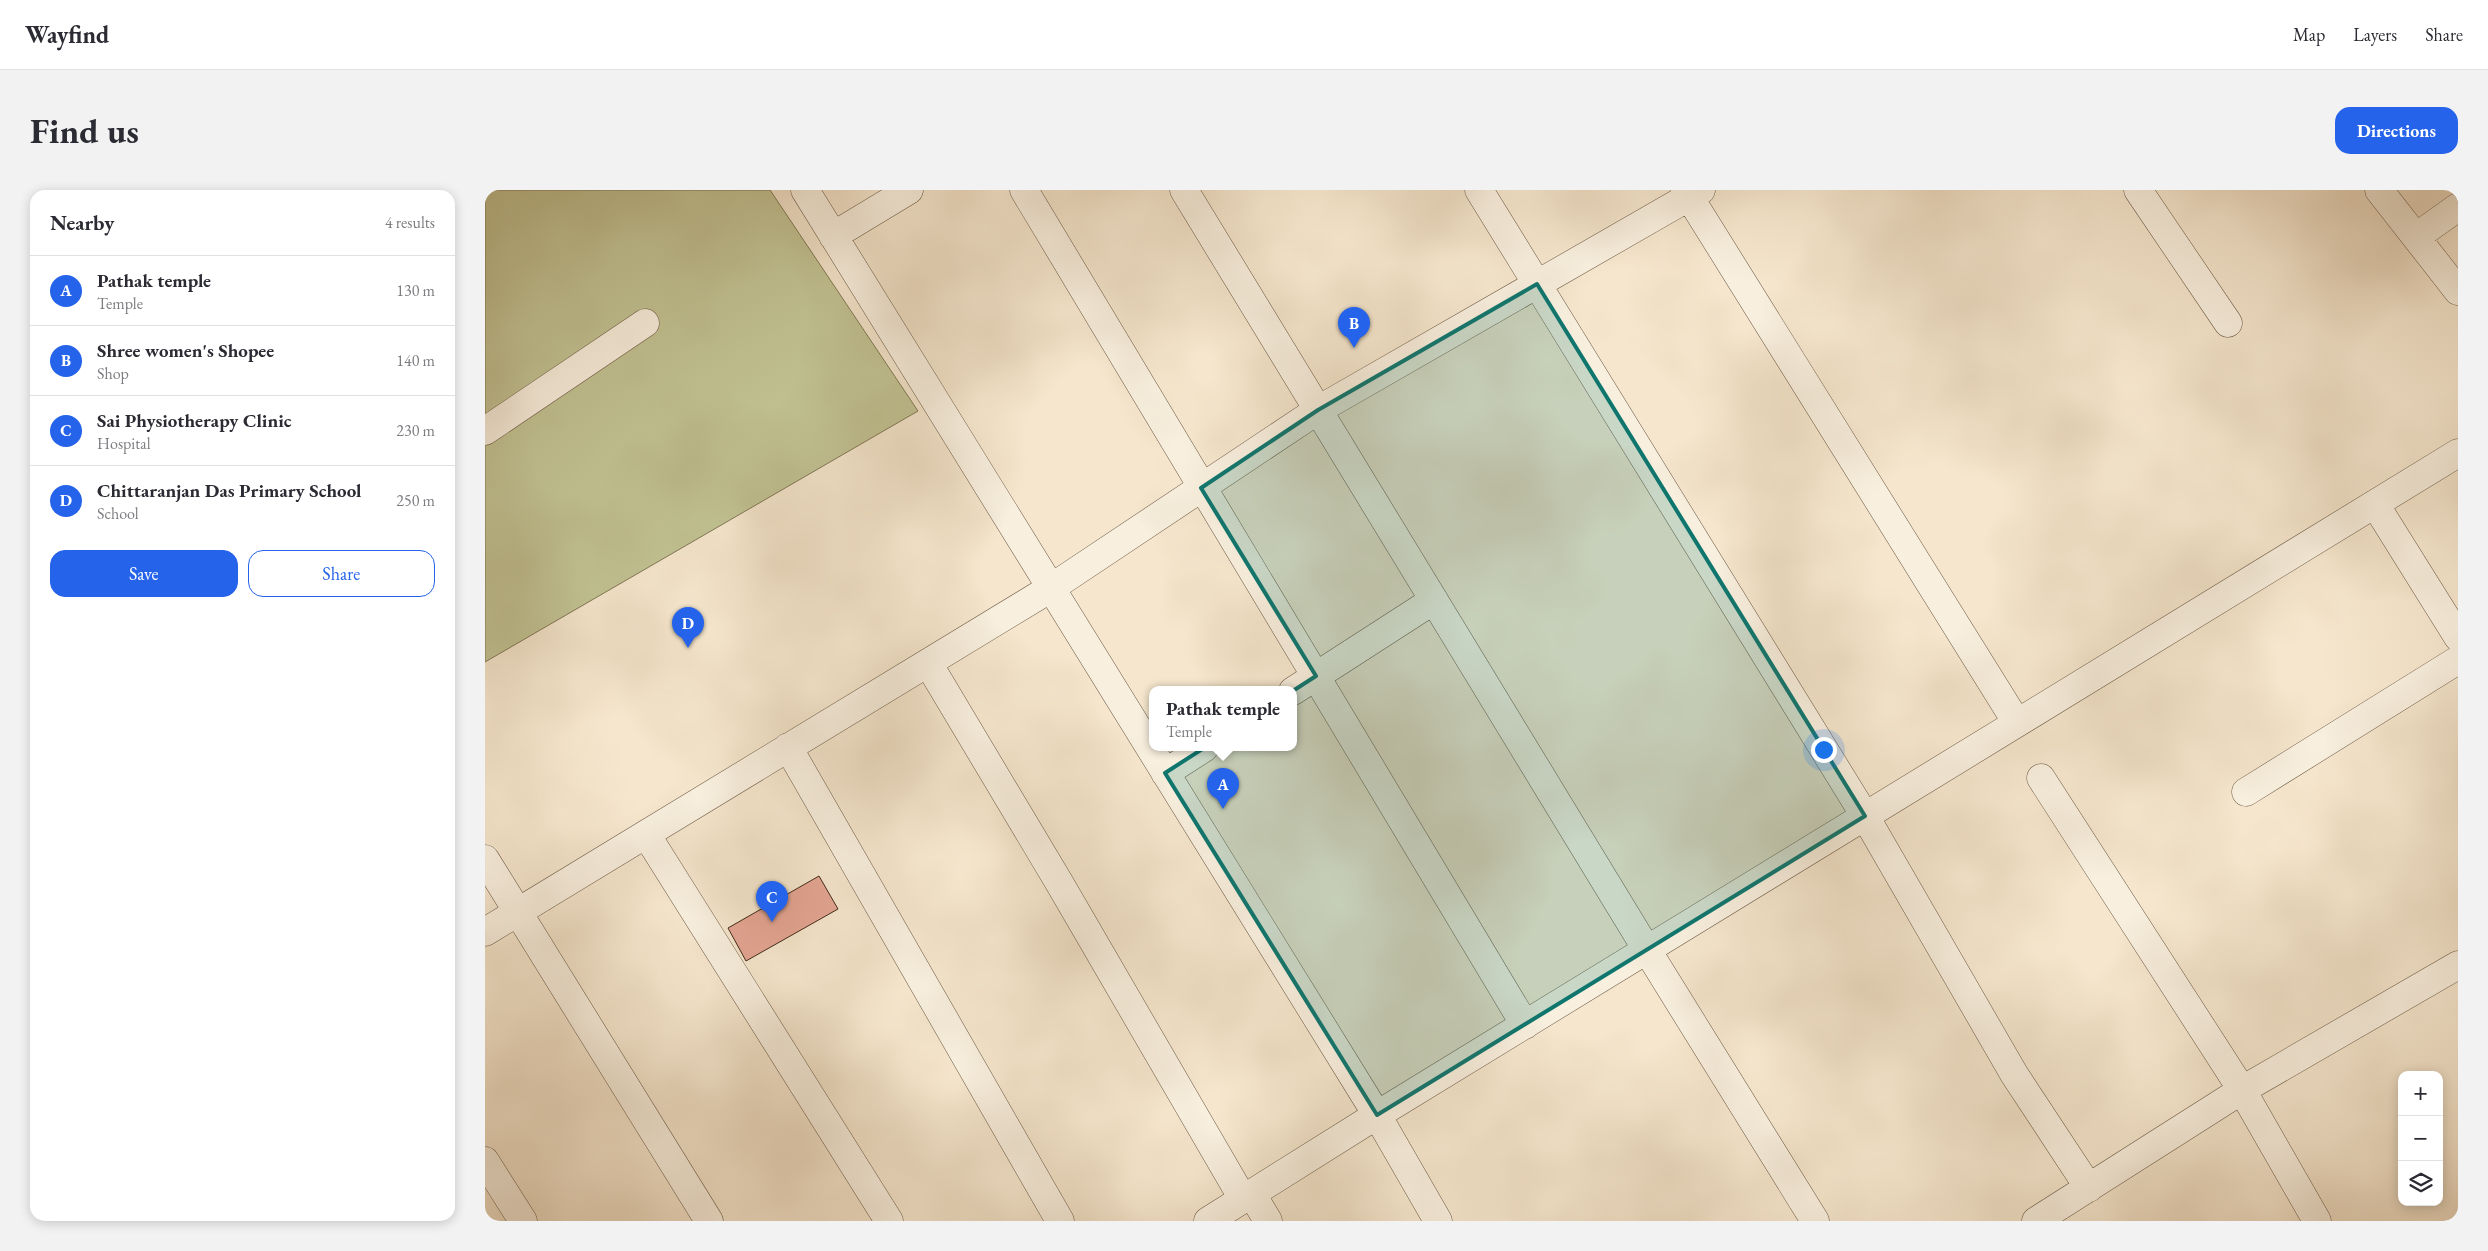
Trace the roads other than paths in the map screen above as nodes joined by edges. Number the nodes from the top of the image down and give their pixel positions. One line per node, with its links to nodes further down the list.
1 (805, 190): 10 (street)
2 (909, 190): 10 (street)
3 (1024, 190): 19 (street)
4 (1185, 190): 16 (street)
5 (1479, 190): 12 (street)
6 (2138, 190): 15 (street)
7 (2379, 190): 11 (street)
8 (1692, 192): 12 (street); 28 (street)
9 (2458, 207): 11 (street)
10 (833, 236): 21 (street)
11 (2416, 237): 13 (street)
12 (1537, 284): 16 (street); 36 (street)
13 (2458, 291)
14 (645, 323): 17 (street)
15 (2228, 323)
16 (1318, 410): 19 (street); 22 (street)
17 (485, 431)
18 (2458, 454): 20 (street)
19 (1201, 488): 21 (street); 26 (street)
20 (2375, 504): 23 (street); 28 (street)
21 (1051, 588): 25 (street); 29 (street)
22 (1434, 600): 26 (street); 41 (street)
23 (2458, 637)
24 (2458, 660): 35 (street)
25 (928, 663): 30 (street); 48 (street)
26 (1316, 676): 27 (street); 43 (street)
27 (1297, 688)
28 (2017, 723): 36 (street)
29 (1149, 746)
30 (788, 747): 37 (street); 52 (street)
31 (1152, 751): 33 (street)
32 (1199, 751): 33 (street)
33 (1165, 772): 45 (street)
34 (2041, 778): 44 (street)
35 (2247, 792)
36 (1865, 816): 41 (street); 47 (street)
37 (646, 834): 39 (street); 51 (street)
38 (485, 859): 39 (street)
39 (517, 912): 40 (street); 50 (street)
40 (485, 932)
41 (1647, 950): 43 (street); 56 (street)
42 (2458, 965): 44 (street)
43 (1525, 1025): 45 (street)
44 (2242, 1090): 47 (street); 58 (street)
45 (1377, 1115): 48 (street); 55 (street)
46 (485, 1161): 49 (street)
47 (2089, 1188): 57 (street)
48 (1248, 1196): 53 (street); 54 (street)
49 (523, 1221)
50 (709, 1221)
51 (889, 1221)
52 (1060, 1221)
53 (1208, 1221)
54 (1268, 1221)
55 (1439, 1221)
56 (1815, 1221)
57 (2037, 1221)
58 (2317, 1221)

